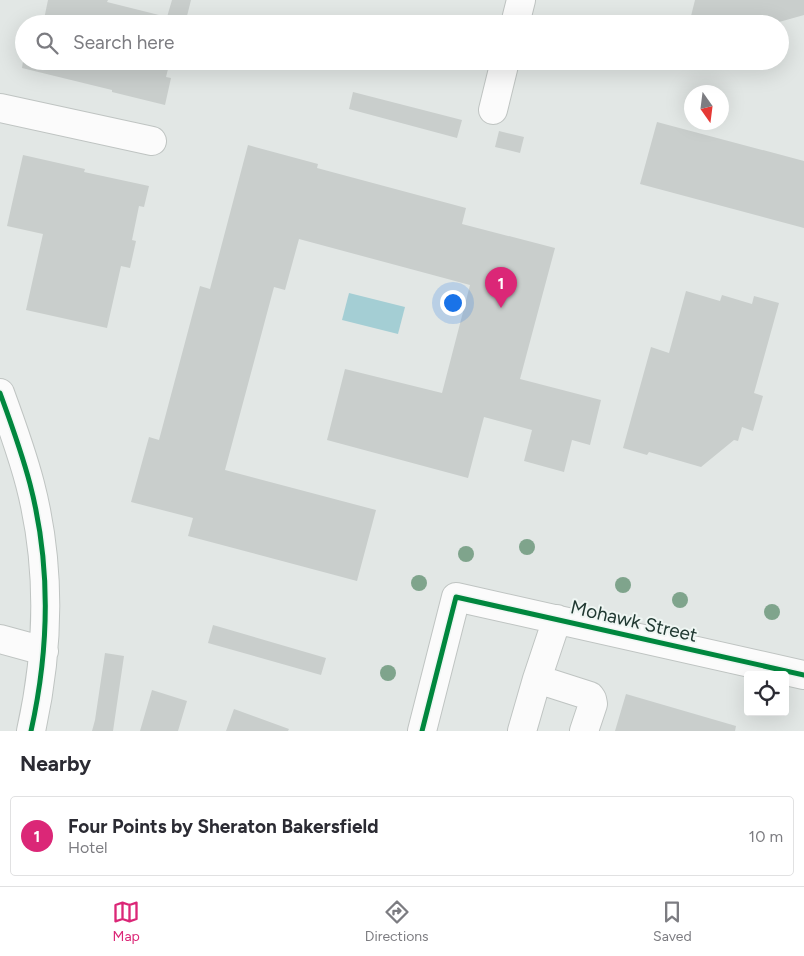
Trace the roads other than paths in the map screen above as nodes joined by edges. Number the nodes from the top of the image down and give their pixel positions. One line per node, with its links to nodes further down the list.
1 (521, 0): 2 (street)
2 (517, 15)
3 (503, 70): 5 (street)
4 (0, 108): 6 (street)
5 (493, 110)
6 (152, 141)
7 (0, 393): 10 (street)
8 (557, 619): 11 (street, Mohawk Street); 12 (street); 14 (street, Mohawk Street)
9 (0, 639): 10 (street)
10 (44, 651): 13 (street)
11 (804, 676)
12 (537, 680): 15 (street); 16 (street)
13 (32, 731)
14 (422, 731)
15 (522, 731)
16 (584, 731)

